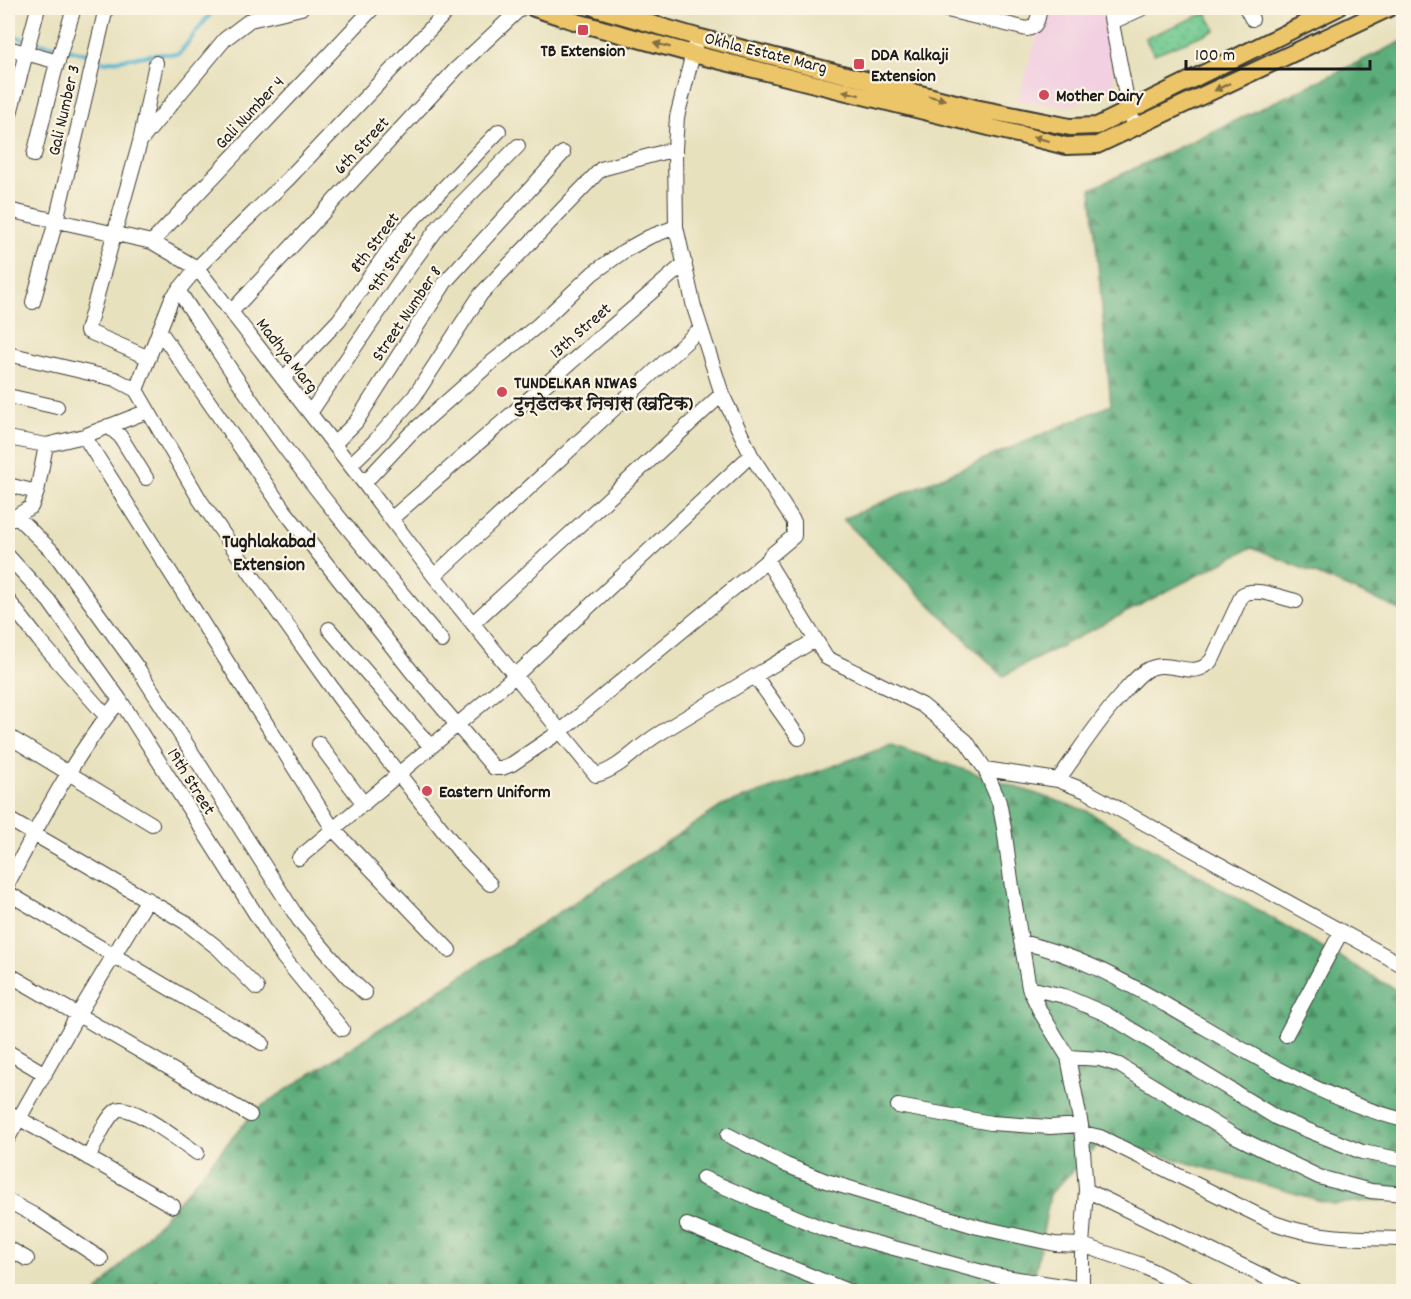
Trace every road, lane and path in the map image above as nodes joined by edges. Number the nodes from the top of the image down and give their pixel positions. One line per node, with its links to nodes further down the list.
1 (38, 8): 21 (street)
2 (74, 8): 22 (street)
3 (106, 8): 34 (street, Gali Number 3)
4 (242, 8): 17 (street)
5 (301, 8): 17 (street)
6 (373, 8): 37 (street, Gali Number 4)
7 (450, 8): 39 (street)
8 (521, 8): 42 (street, 6th Street)
9 (534, 8): 19 (main road, Okhla Estate Marg, one-way to 9)
10 (596, 8): 19 (main road, Okhla Estate Marg)
11 (939, 8): 12 (street)
12 (1040, 8)
13 (1109, 8): 18 (street)
14 (1143, 8): 18 (street)
15 (1337, 8): 24 (main road, Okhla Estate Marg)
16 (1389, 8): 26 (main road, Okhla Estate Marg, one-way to 26)
17 (250, 20): 28 (street)
18 (1112, 22): 24 (street)
19 (695, 45): 24 (main road, Okhla Estate Marg, one-way to 24); 26 (main road, Okhla Estate Marg, one-way to 19); 30 (street)
20 (8, 48): 21 (street)
21 (26, 54): 22 (street); 25 (street)
22 (58, 62): 32 (street)
23 (156, 63): 28 (street)
24 (1129, 110): 26 (street)
25 (8, 121)
26 (1135, 126)
27 (499, 131): 47 (street, 8th Street)
28 (140, 142): 36 (street)
29 (519, 147): 53 (street, 9th Street)
30 (675, 149): 35 (street); 60 (street)
31 (563, 153): 57 (street, Street Number 8)
32 (34, 155)
33 (8, 210): 34 (street, Madhya Marg)
34 (56, 221): 36 (street, Madhya Marg); 41 (street, Gali Number 3)
35 (676, 227): 38 (street); 62 (street)
36 (116, 234): 37 (street, Madhya Marg); 46 (street)
37 (152, 242): 39 (street, Madhya Marg)
38 (685, 263): 43 (street); 66 (street, 13th Street)
39 (196, 268): 40 (street); 42 (street, Madhya Marg)
40 (178, 290): 44 (street); 75 (street)
41 (33, 302)
42 (231, 312): 47 (street, Madhya Marg)
43 (700, 329): 49 (street); 69 (street)
44 (159, 330): 46 (street); 80 (street)
45 (8, 354): 48 (street)
46 (148, 358): 48 (street)
47 (283, 379): 53 (street, Madhya Marg)
48 (136, 390): 52 (street)
49 (722, 394): 59 (street); 72 (street)
50 (8, 396): 51 (street)
51 (57, 407)
52 (148, 411): 54 (street); 88 (street)
53 (310, 413): 57 (street, Madhya Marg)
54 (108, 426): 55 (street); 61 (street)
55 (84, 436): 58 (street); 93 (street)
56 (8, 438): 58 (street)
57 (334, 444): 60 (street, Madhya Marg)
58 (46, 445): 64 (street)
59 (752, 455): 68 (street); 76 (street)
60 (350, 465): 62 (street, Madhya Marg)
61 (146, 478)
62 (364, 483): 66 (street, Madhya Marg)
63 (8, 485): 64 (street)
64 (37, 492): 65 (street)
65 (12, 519): 108 (street)
66 (391, 519): 69 (street, Madhya Marg)
67 (8, 556): 78 (street, 19th Street)
68 (769, 559): 74 (street); 81 (street)
69 (434, 576): 72 (street, Madhya Marg)
70 (8, 600): 79 (street)
71 (1296, 601): 89 (street)
72 (473, 623): 76 (street, Madhya Marg)
73 (329, 629): 85 (street)
74 (815, 639): 77 (street); 86 (street)
75 (442, 641)
76 (514, 676): 80 (street); 81 (street, Madhya Marg)
77 (755, 676): 81 (street, Madhya Marg); 83 (street)
78 (120, 700): 79 (street); 110 (street, 19th Street)
79 (106, 716): 87 (street)
80 (457, 724): 81 (street); 85 (street)
81 (561, 731)
82 (8, 736): 87 (street)
83 (799, 738)
84 (319, 744): 90 (street)
85 (431, 747): 88 (street)
86 (985, 769): 89 (street); 101 (street)
87 (69, 772): 92 (street); 94 (street)
88 (400, 774): 90 (street); 97 (street)
89 (1058, 780): 100 (street)
90 (364, 804): 93 (street)
91 (8, 819): 94 (street)
92 (152, 824)
93 (333, 830): 95 (street); 102 (street)
94 (34, 833): 96 (street); 99 (street)
95 (299, 858)
96 (8, 883)
97 (490, 884)
98 (8, 893): 103 (street)
99 (148, 899): 103 (street); 107 (street)
100 (1341, 932): 104 (street); 111 (street)
101 (1021, 942): 106 (street); 119 (street)
102 (448, 950)
103 (114, 957): 109 (street); 112 (street)
104 (1404, 966)
105 (8, 974): 109 (street)
106 (1029, 987): 114 (street); 125 (street)
107 (257, 988)
108 (365, 993)
109 (77, 1016): 115 (street); 117 (street)
110 (342, 1029)
111 (1286, 1035)
112 (262, 1043)
113 (8, 1052): 115 (street)
114 (1068, 1057): 120 (street); 128 (street)
115 (45, 1074): 118 (street)
116 (898, 1106): 120 (street)
117 (250, 1115)
118 (13, 1116): 122 (street); 124 (street)
119 (1404, 1120)
120 (1082, 1129): 127 (street); 132 (street)
121 (728, 1135): 133 (street)
122 (8, 1138)
123 (197, 1153): 124 (street)
124 (88, 1158): 130 (street)
125 (1404, 1160)
126 (703, 1178): 137 (street)
127 (1086, 1190): 133 (street); 140 (street)
128 (1404, 1194)
129 (8, 1201): 136 (street)
130 (173, 1206)
131 (687, 1225): 138 (street)
132 (1404, 1239)
133 (1082, 1245): 137 (street); 139 (street)
134 (8, 1248): 135 (street)
135 (27, 1259)
136 (101, 1259)
137 (1082, 1290)
138 (850, 1292)
139 (1194, 1292)
140 (1296, 1292)

